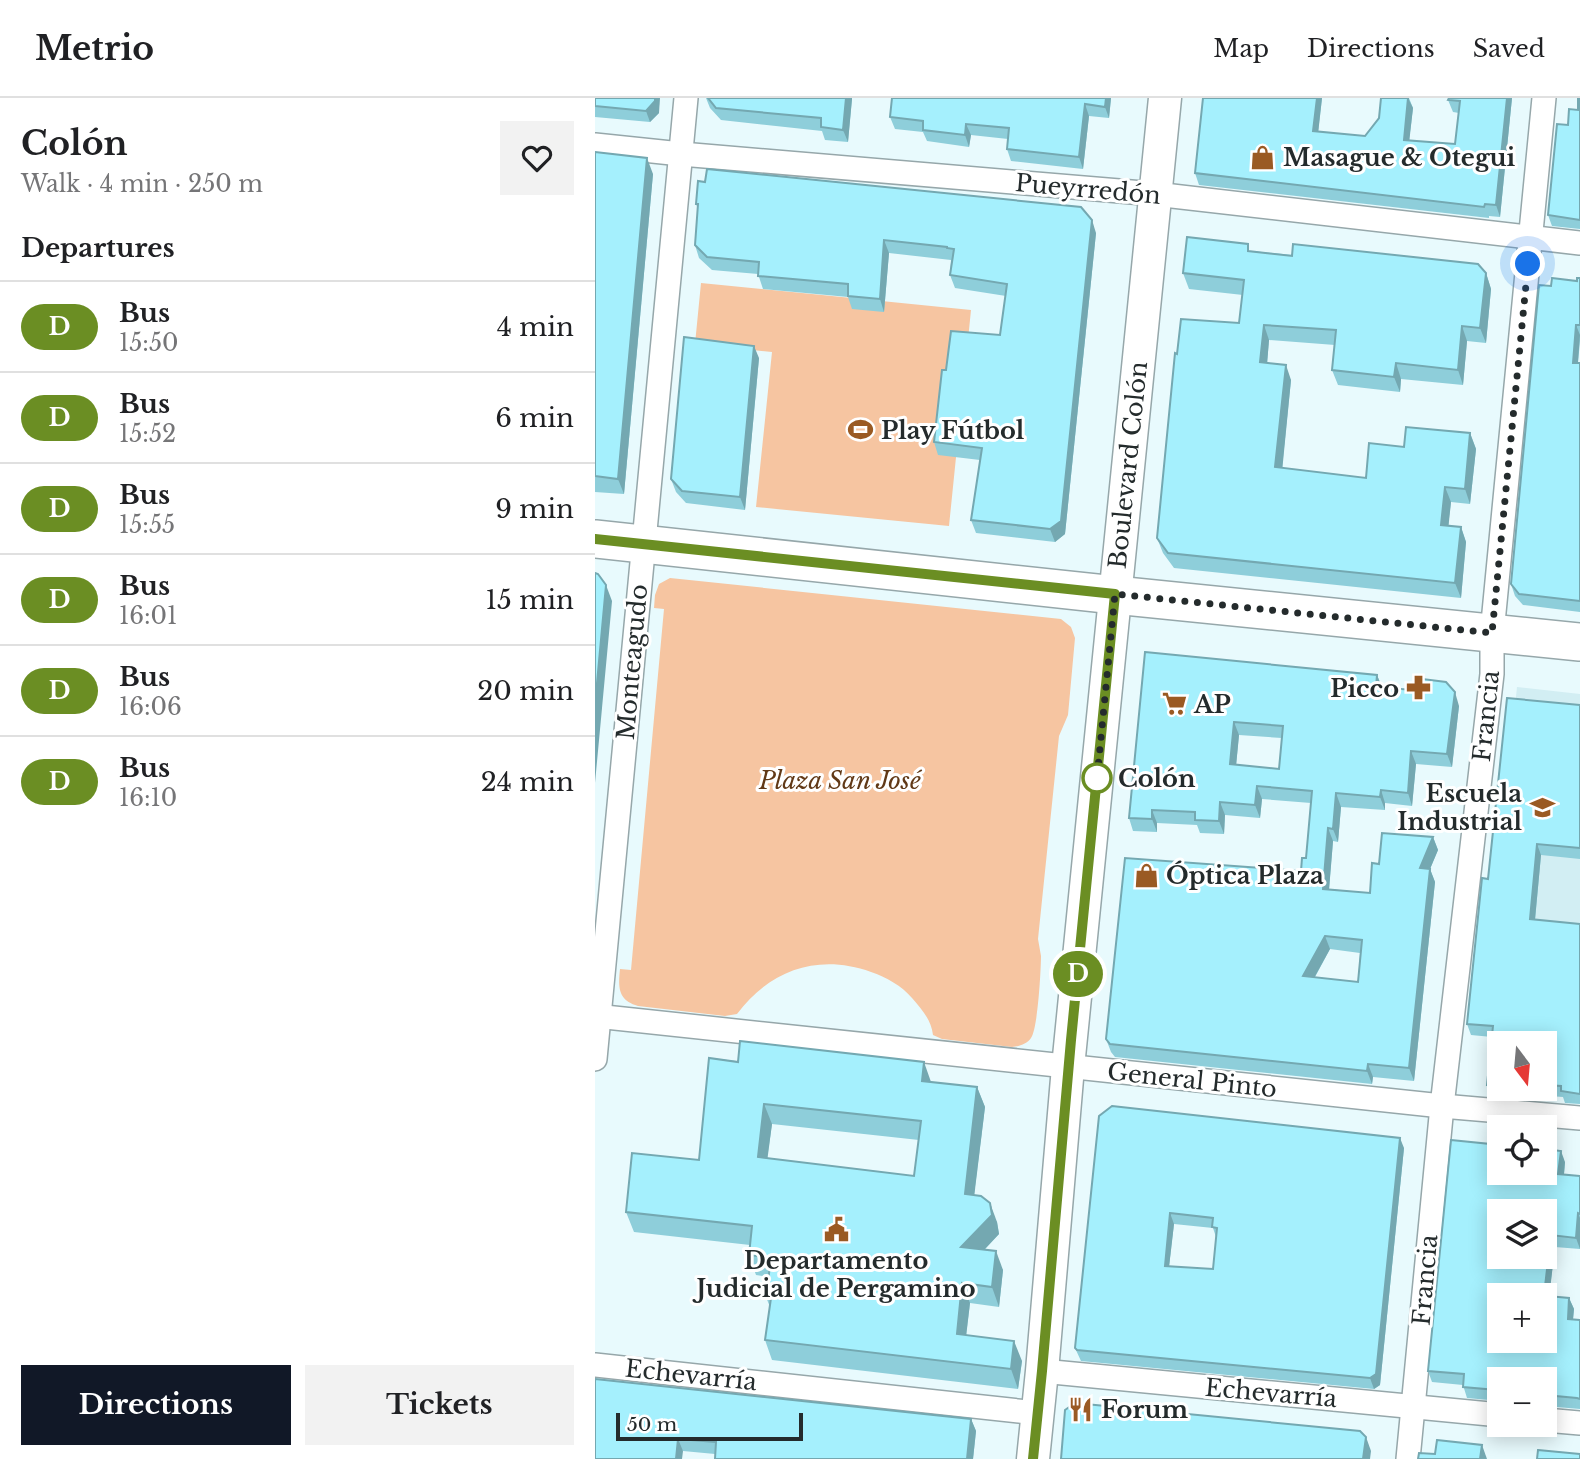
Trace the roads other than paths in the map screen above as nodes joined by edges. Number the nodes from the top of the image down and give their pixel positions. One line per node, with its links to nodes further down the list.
1 (686, 98): 5 (street, Monteagudo)
2 (1165, 98): 6 (main road, Boulevard Colón)
3 (1544, 98): 7 (street, Francia)
4 (595, 145): 5 (street, Pueyrredón)
5 (681, 154): 6 (street, Pueyrredón); 10 (street, Monteagudo)
6 (1155, 194): 7 (street, Pueyrredón); 11 (main road, Boulevard Colón)
7 (1530, 238): 8 (street, Pueyrredón); 12 (street, Francia)
8 (1580, 243)
9 (595, 539): 10 (main road)
10 (643, 545): 11 (main road); 14 (street, Monteagudo)
11 (1115, 594): 12 (main road); 16 (main road, Boulevard Colón)
12 (1492, 633): 13 (main road); 17 (street, Francia)
13 (1580, 642)
14 (597, 1016): 15 (street, Monteagudo); 16 (street, General Pinto)
15 (595, 1059)
16 (1068, 1067): 17 (street, General Pinto); 20 (main road, Boulevard Colón)
17 (1442, 1106): 18 (street, General Pinto); 21 (street, Francia)
18 (1580, 1118)
19 (595, 1365): 22 (street, Echevarría)
20 (1042, 1371): 21 (street, Echevarría); 22 (main road, Boulevard Colón)
21 (1413, 1406): 23 (street, Echevarría); 27 (street, Francia)
22 (1037, 1413): 26 (main road, Boulevard Colón)
23 (1487, 1414)
24 (1557, 1421): 25 (street)
25 (1580, 1423)
26 (1033, 1459)
27 (1408, 1459)

